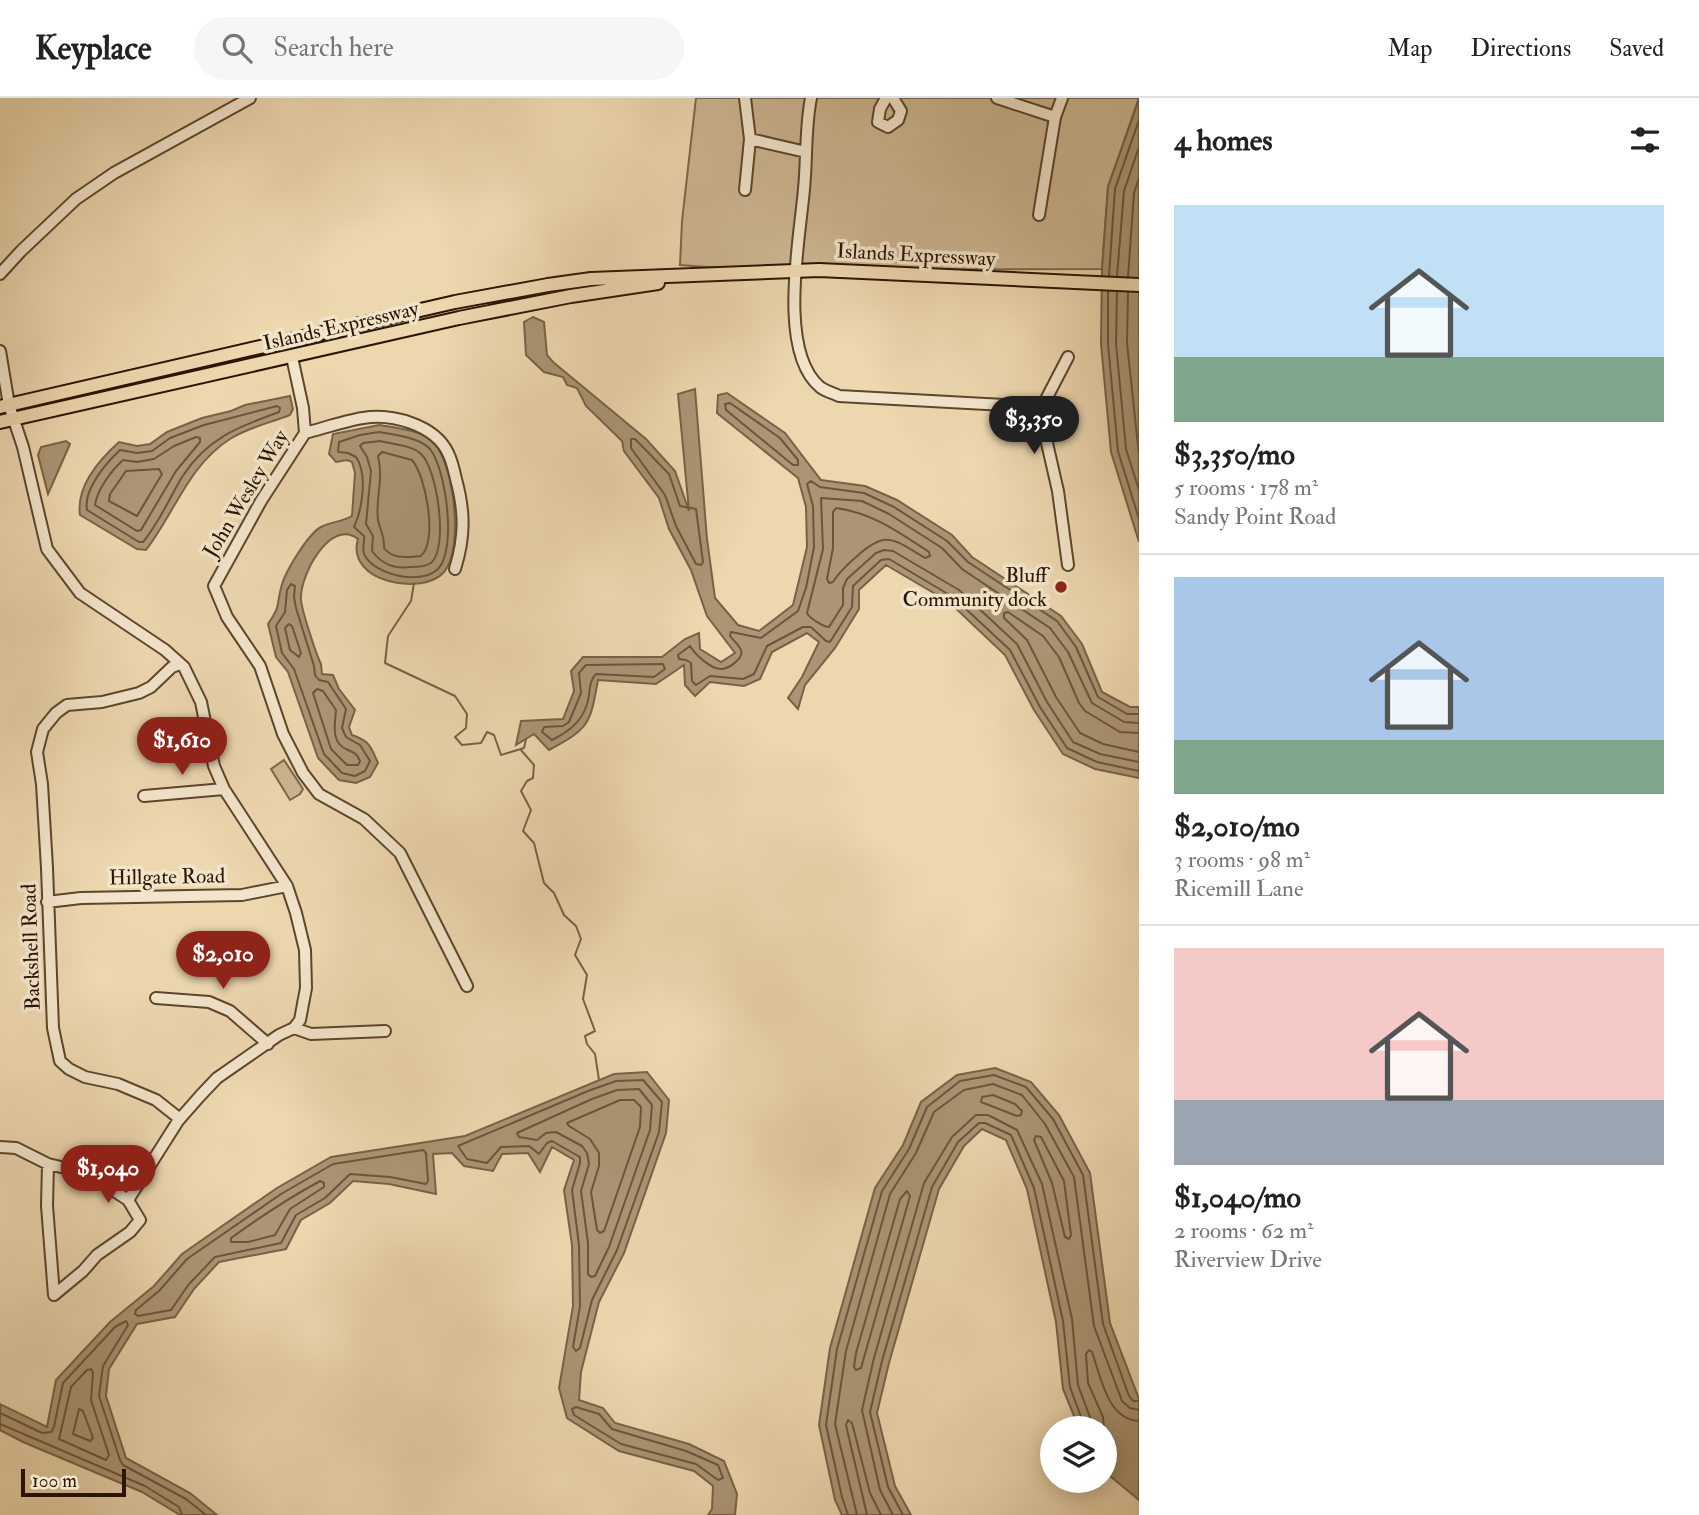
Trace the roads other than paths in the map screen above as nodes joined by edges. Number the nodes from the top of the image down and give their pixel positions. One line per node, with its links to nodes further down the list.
1 (250, 98): 14 (street)
2 (745, 98): 9 (street)
3 (811, 98): 10 (street)
4 (886, 98): 5 (street)
5 (893, 98)
6 (997, 98): 8 (street)
7 (1062, 98): 8 (street)
8 (1055, 117): 12 (street)
9 (750, 139): 10 (street); 11 (street)
10 (806, 152): 13 (street)
11 (745, 190)
12 (1039, 215)
13 (795, 271): 15 (main road, Islands Expressway); 16 (main road, Islands Expressway); 21 (street)
14 (0, 274)
15 (692, 275): 18 (main road, Islands Expressway); 20 (main road, Islands Expressway)
16 (1139, 285)
17 (0, 351): 20 (street)
18 (292, 357): 22 (main road, Islands Expressway); 23 (street, John Wesley Way)
19 (1068, 357): 21 (street)
20 (5, 406): 22 (street)
21 (1042, 407): 24 (street)
22 (7, 421): 26 (street)
23 (305, 433): 25 (street); 31 (street, John Wesley Way)
24 (1068, 565)
25 (455, 569)
26 (180, 664): 27 (street); 30 (street, Backshell Road)
27 (224, 789): 28 (street); 29 (street)
28 (144, 796)
29 (287, 886): 30 (street, Hillgate Road); 33 (street)
30 (47, 902): 36 (street, Backshell Road)
31 (467, 986)
32 (156, 998): 35 (street)
33 (294, 1028): 34 (street); 35 (street)
34 (385, 1031)
35 (268, 1044): 36 (street)
36 (180, 1119): 39 (street)
37 (0, 1146): 38 (street)
38 (48, 1164): 39 (street); 39 (street)
39 (128, 1200)

